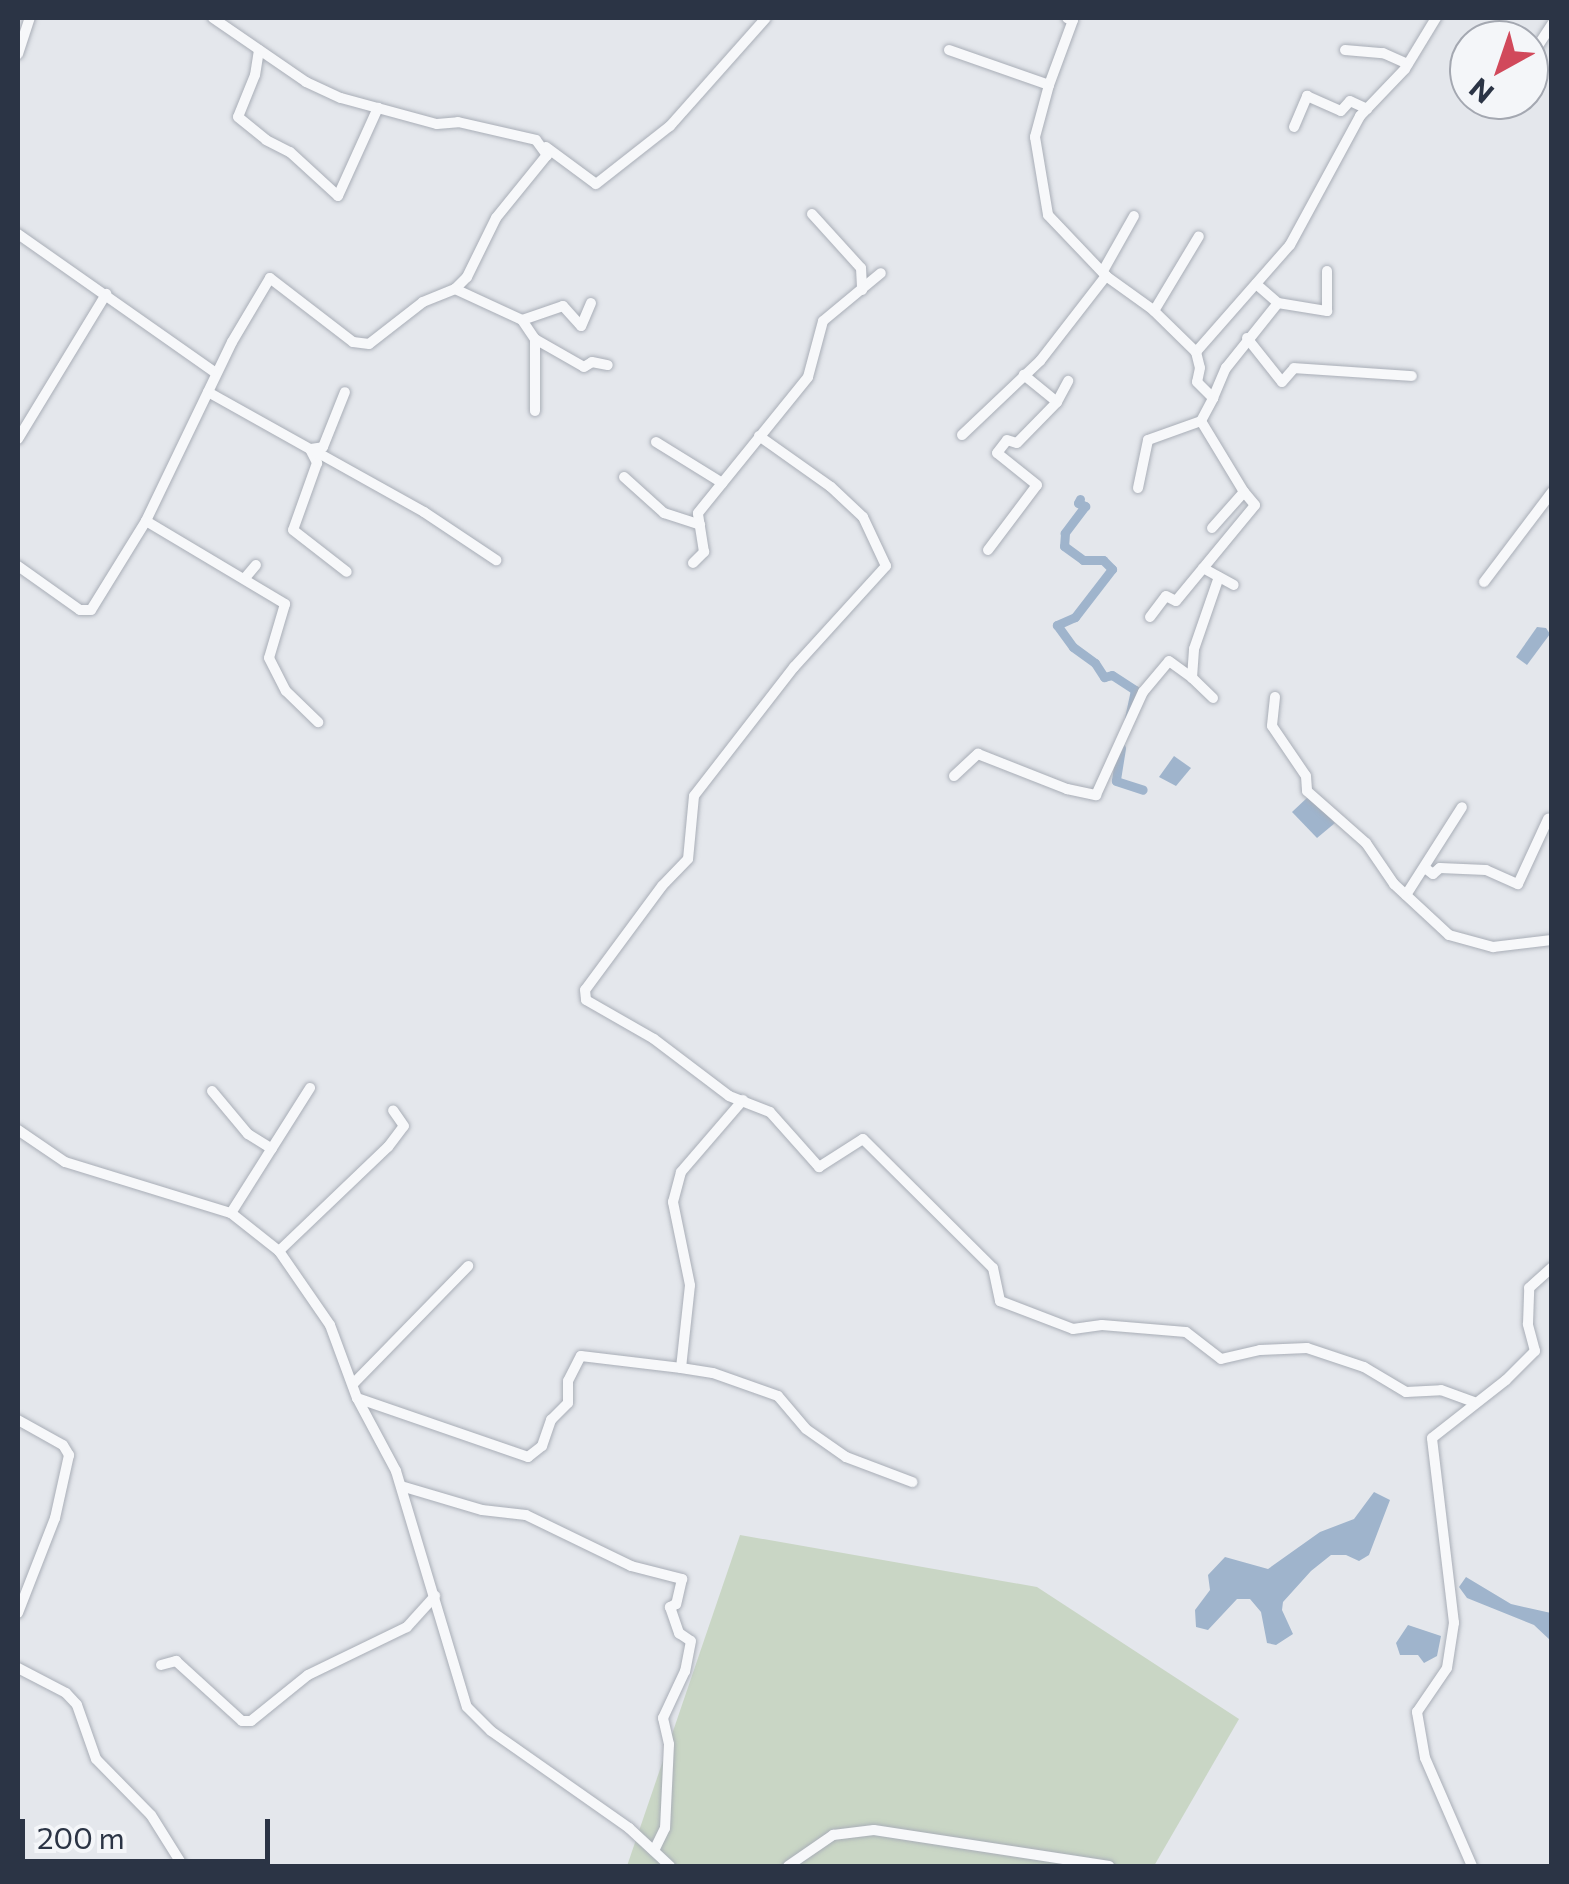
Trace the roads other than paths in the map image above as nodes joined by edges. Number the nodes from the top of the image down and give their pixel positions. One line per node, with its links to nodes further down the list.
1 (30, 18): 9 (street)
2 (213, 18): 6 (street)
3 (766, 18): 15 (street)
4 (1067, 18): 11 (street)
5 (1436, 18): 10 (street)
6 (258, 50): 12 (street); 12 (street)
7 (949, 50): 11 (street)
8 (1345, 50): 10 (street)
9 (18, 54)
10 (1408, 64): 13 (street)
11 (1050, 86): 22 (street)
12 (378, 108): 15 (street)
13 (1367, 108): 14 (street); 23 (street)
14 (1294, 127)
15 (545, 146): 24 (street)
16 (812, 214): 25 (street)
17 (1134, 216): 22 (street)
18 (18, 234): 26 (street)
19 (1199, 236): 29 (street)
20 (881, 272): 25 (street)
21 (1327, 272): 28 (street)
22 (1104, 273): 29 (street); 36 (street)
23 (1256, 284): 28 (street); 33 (street)
24 (455, 289): 30 (street); 35 (street)
25 (862, 290): 46 (street)
26 (106, 294): 35 (street); 47 (street)
27 (591, 303): 30 (street)
28 (1278, 303): 31 (street)
29 (1154, 311): 33 (street)
30 (522, 320): 32 (street)
31 (1247, 338): 37 (street); 41 (street)
32 (536, 339): 34 (street); 43 (street)
33 (1196, 352): 41 (street)
34 (608, 365)
35 (216, 373): 39 (street)
36 (1024, 374): 42 (street); 45 (street)
37 (1412, 376)
38 (1068, 382): 42 (street)
39 (208, 392): 49 (street); 55 (street)
40 (344, 392): 49 (street)
41 (1213, 398): 44 (street)
42 (1057, 402): 58 (street)
43 (535, 410)
44 (1201, 421): 52 (street); 53 (street)
45 (962, 434)
46 (759, 436): 51 (street); 82 (street)
47 (18, 439)
48 (656, 442): 51 (street)
49 (310, 449): 59 (street); 64 (street)
50 (624, 477): 56 (street)
51 (722, 483): 56 (street)
52 (1138, 488)
53 (1244, 492): 57 (street); 63 (street)
54 (1552, 492): 67 (street)
55 (146, 521): 62 (street); 66 (street)
56 (700, 525): 60 (street)
57 (1212, 528)
58 (988, 550)
59 (496, 560)
60 (693, 563)
61 (256, 565): 66 (street)
62 (18, 566)
63 (1202, 568): 65 (street); 69 (street)
64 (347, 572)
65 (1219, 577): 68 (street); 70 (street)
66 (245, 578): 73 (street)
67 (1484, 582)
68 (1234, 585)
69 (1150, 618)
70 (1192, 678): 72 (street); 74 (street)
71 (1275, 697): 78 (street)
72 (1212, 698)
73 (318, 722)
74 (954, 776)
75 (1462, 807): 77 (street)
76 (1548, 819): 77 (street)
77 (1425, 868): 78 (street)
78 (1406, 895): 79 (street)
79 (1552, 940)
80 (310, 1088): 85 (street)
81 (212, 1091): 85 (street)
82 (743, 1100): 90 (street); 93 (street)
83 (393, 1110): 87 (street)
84 (18, 1130): 86 (street)
85 (272, 1149): 86 (street)
86 (232, 1213): 87 (street)
87 (279, 1251): 91 (street)
88 (468, 1266): 91 (street)
89 (1552, 1267): 93 (street)
90 (681, 1368): 92 (street); 95 (street)
91 (353, 1384): 92 (street)
92 (357, 1398): 96 (street)
93 (1474, 1402): 106 (street)
94 (18, 1420): 98 (street)
95 (912, 1482)
96 (401, 1486): 97 (street); 101 (street)
97 (435, 1596): 99 (street); 101 (street)
98 (18, 1613)
99 (161, 1664)
100 (18, 1668): 102 (street)
101 (654, 1850): 103 (street)
102 (183, 1866)
103 (670, 1866)
104 (788, 1866): 105 (street)
105 (1109, 1866)
106 (1472, 1866)

